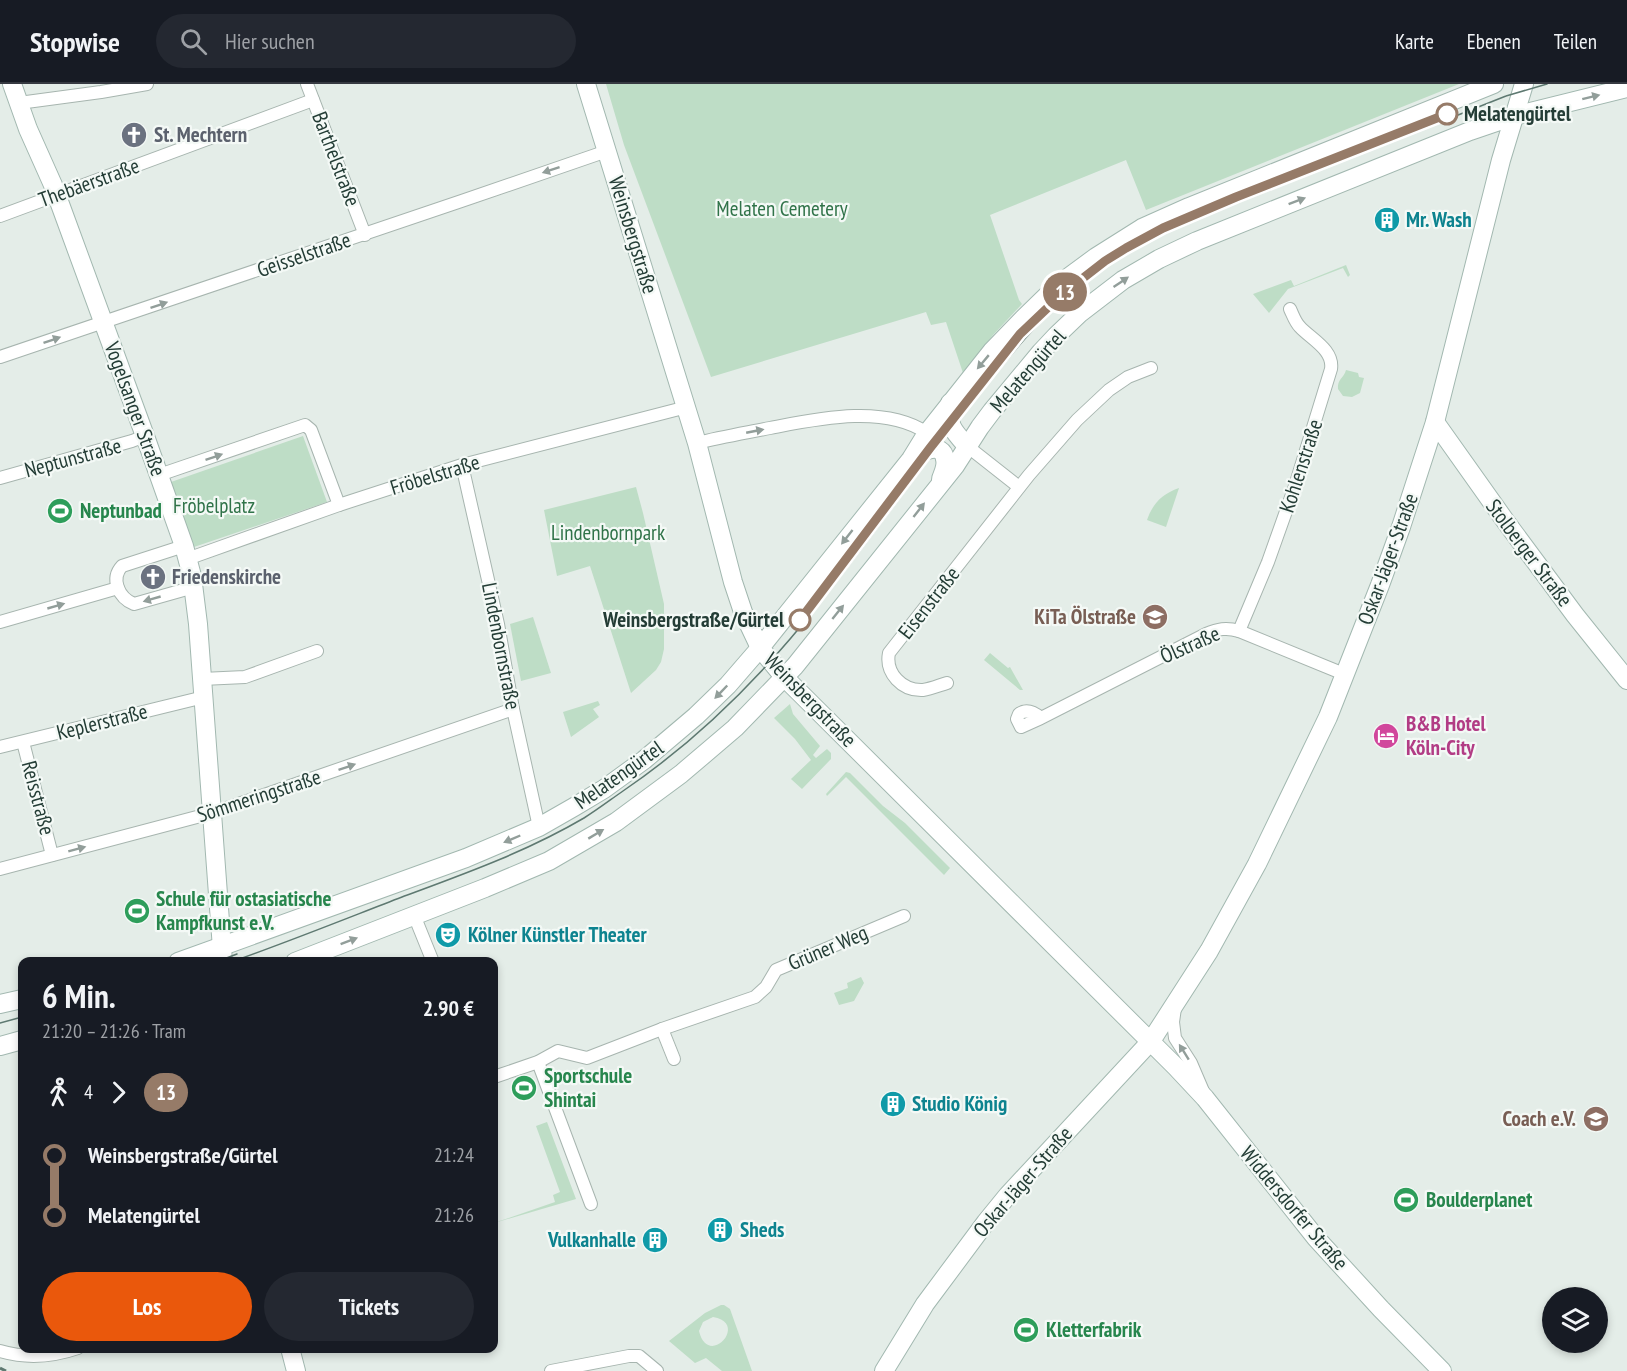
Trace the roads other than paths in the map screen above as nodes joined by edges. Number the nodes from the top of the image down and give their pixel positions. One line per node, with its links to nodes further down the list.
1 (12, 84): 9 (main road, Vogelsanger Straße)
2 (147, 84): 9 (street)
3 (307, 84): 8 (street, Barthelstraße)
4 (586, 84): 12 (main road, Weinsbergstraße)
5 (1494, 84): 21 (main road, Melatengürtel, one-way to 21)
6 (1524, 84): 10 (main road, Oskar-Jäger-Straße)
7 (1627, 88): 10 (main road, Melatengürtel, one-way to 7)
8 (314, 100): 14 (street, Thebäerstraße); 16 (street, Barthelstraße)
9 (18, 103): 14 (main road, Vogelsanger Straße)
10 (1514, 116): 11 (main road, Melatengürtel); 13 (main road, Oskar-Jäger-Straße)
11 (1470, 131): 13 (main road); 27 (main road, Melatengürtel, one-way to 11)
12 (607, 152): 16 (street, Geisselstraße, one-way to 16); 22 (main road, Weinsbergstraße)
13 (1501, 160): 23 (main road, Oskar-Jäger-Straße)
14 (57, 195): 15 (street, Thebäerstraße); 18 (main road, Vogelsanger Straße)
15 (0, 216)
16 (365, 235): 18 (street, Geisselstraße, one-way to 16)
17 (1290, 309): 39 (street, Kohlenstraße)
18 (103, 323): 19 (street, Geisselstraße, one-way to 18); 25 (main road, Vogelsanger Straße)
19 (0, 357)
20 (1151, 368): 33 (street, Eisenstraße)
21 (950, 403): 24 (main road, Melatengürtel); 27 (main road)
22 (687, 407): 26 (main road, Weinsbergstraße); 29 (street, Fröbelstraße)
23 (1434, 422): 42 (main road, Oskar-Jäger-Straße); 44 (main road, Stolberger Straße)
24 (927, 433): 26 (street, one-way to 24); 28 (main road, Melatengürtel)
25 (145, 436): 30 (main road, Vogelsanger Straße); 31 (street, Neptunstraße)
26 (697, 443): 40 (main road, Weinsbergstraße)
27 (967, 447): 32 (main road, Melatengürtel); 33 (street)
28 (911, 459): 32 (main road); 40 (main road, Melatengürtel, one-way to 40)
29 (462, 465): 34 (street, Fröbelstraße); 47 (street, Lindenbornstraße)
30 (159, 475): 34 (street, one-way to 34); 35 (main road, Vogelsanger Straße)
31 (0, 478)
32 (940, 484): 43 (main road, Melatengürtel, one-way to 32)
33 (1019, 488): 45 (street, Eisenstraße)
34 (339, 505): 35 (street, Fröbelstraße)
35 (185, 552): 36 (main road, Vogelsanger Straße); 37 (street, Fröbelstraße)
36 (194, 587): 37 (street, one-way to 37); 46 (main road, Vogelsanger Straße)
37 (118, 588): 38 (street, one-way to 37)
38 (0, 622)
39 (1239, 631): 42 (street, Ölstraße); 48 (street, Ölstraße)
40 (760, 648): 43 (main road, Weinsbergstraße); 52 (main road, Melatengürtel, one-way to 52)
41 (317, 651): 46 (street, Keplerstraße)
42 (1344, 674): 63 (main road, Oskar-Jäger-Straße)
43 (784, 677): 55 (main road, Melatengürtel, one-way to 43); 66 (main road, Weinsbergstraße)
44 (1627, 680)
45 (947, 683)
46 (203, 688): 49 (street, Keplerstraße); 51 (main road, Vogelsanger Straße)
47 (513, 709): 51 (street, Sömmeringstraße, one-way to 47); 52 (street, Lindenbornstraße)
48 (1041, 718)
49 (23, 742): 50 (street, Keplerstraße); 53 (street, Reisstraße)
50 (0, 747)
51 (212, 813): 53 (street, Sömmeringstraße, one-way to 51); 57 (main road, Vogelsanger Straße)
52 (539, 827): 57 (main road, Melatengürtel, one-way to 57)
53 (52, 855): 54 (street, Sömmeringstraße)
54 (0, 868)
55 (414, 915): 59 (main road, Melatengürtel, one-way to 55); 60 (street)
56 (904, 916): 64 (street, Grüner Weg)
57 (223, 954): 58 (main road, Melatengürtel)
58 (206, 957)
59 (308, 957)
60 (431, 957)
61 (18, 1000): 62 (main road)
62 (0, 1004)
63 (1175, 1004): 66 (main road, Oskar-Jäger-Straße); 71 (street, one-way to 63)
64 (662, 1029): 68 (street); 69 (street, Grüner Weg)
65 (18, 1041): 67 (main road)
66 (1150, 1041): 71 (main road, Widdersdorfer Straße); 79 (main road, Oskar-Jäger-Straße)
67 (0, 1046)
68 (674, 1059)
69 (538, 1062): 70 (street, Grüner Weg); 72 (street)
70 (498, 1076)
71 (1205, 1098): 80 (main road, Widdersdorfer Straße)
72 (591, 1204)
73 (0, 1352): 74 (street)
74 (59, 1353)
75 (291, 1353): 76 (main road)
76 (296, 1371)
77 (551, 1371): 78 (street)
78 (657, 1371)
79 (885, 1371)
80 (1442, 1371)

